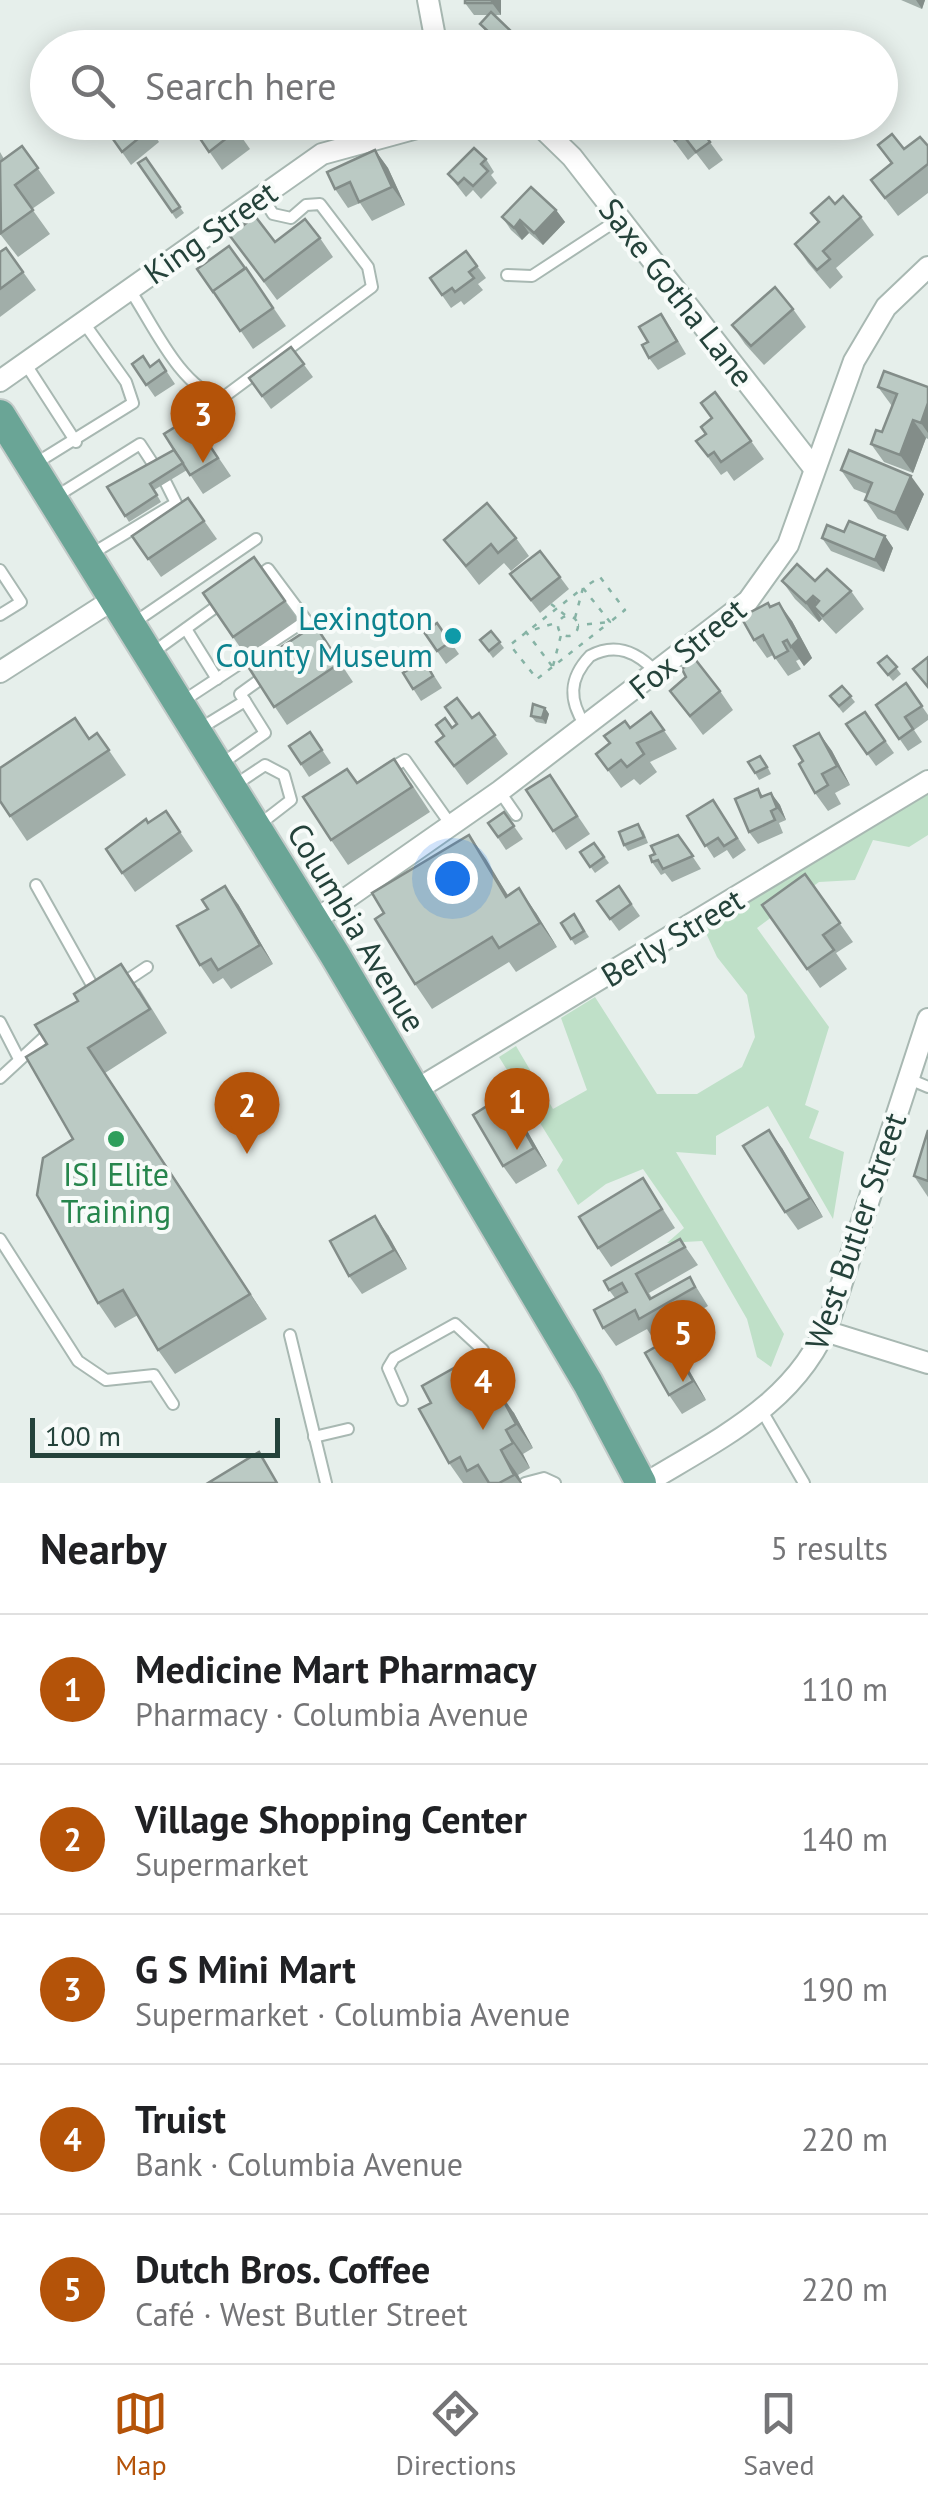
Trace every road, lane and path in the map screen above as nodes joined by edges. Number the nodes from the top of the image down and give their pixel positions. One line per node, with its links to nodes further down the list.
1 (428, 0): 2 (street)
2 (434, 30)
3 (373, 140): 5 (street, King Street)
4 (555, 140): 6 (street, Saxe Gotha Lane)
5 (262, 195): 9 (street, King Street); 9 (lane)
6 (620, 219): 8 (lane); 16 (street, Saxe Gotha Lane)
7 (928, 267): 16 (street, Fox Street)
8 (507, 274)
9 (130, 289): 10 (street, King Street)
10 (83, 322): 11 (street, King Street); 14 (lane)
11 (25, 363): 12 (street, King Street); 14 (lane)
12 (0, 381)
13 (0, 415): 15 (main road, Columbia Avenue)
14 (76, 442): 15 (lane)
15 (32, 466): 19 (main road, Columbia Avenue)
16 (813, 467): 40 (street, Fox Street)
17 (157, 470): 19 (lane)
18 (166, 483): 21 (lane)
19 (52, 500): 21 (main road, Columbia Avenue)
20 (256, 539): 26 (lane)
21 (88, 556): 26 (main road, Columbia Avenue)
22 (0, 570): 27 (lane)
23 (583, 588): 25 (path); 29 (path); 31 (path); 31 (path)
24 (551, 604): 25 (path)
25 (555, 610): 28 (path); 34 (path)
26 (122, 612): 36 (main road, Columbia Avenue); 39 (street)
27 (0, 615)
28 (566, 616): 29 (path); 30 (path)
29 (575, 618): 32 (path)
30 (559, 622): 34 (path); 35 (path)
31 (610, 622): 32 (path); 38 (path)
32 (578, 625): 35 (path)
33 (186, 629): 36 (lane); 41 (lane); 41 (lane)
34 (526, 632): 38 (path); 38 (path)
35 (561, 634): 38 (path)
36 (148, 656): 43 (main road, Columbia Avenue)
37 (280, 666): 42 (lane)
38 (552, 667)
39 (0, 672)
40 (657, 674): 44 (street, Fox Street); 44 (lane)
41 (217, 679): 43 (lane)
42 (244, 701): 45 (lane); 46 (lane)
43 (178, 704): 45 (main road, Columbia Avenue)
44 (586, 726): 49 (street, Fox Street)
45 (195, 732): 46 (main road, Columbia Avenue)
46 (223, 778): 52 (main road, Columbia Avenue); 52 (lane)
47 (372, 780): 51 (lane)
48 (928, 781): 64 (street, Berly Street)
49 (500, 791): 50 (lane); 51 (street, Fox Street)
50 (516, 815)
51 (450, 825): 54 (street, Fox Street)
52 (255, 827): 54 (main road, Columbia Avenue)
53 (36, 885): 56 (lane)
54 (314, 921): 64 (main road, Columbia Avenue)
55 (147, 968): 56 (lane)
56 (100, 999): 57 (lane)
57 (84, 1010)
58 (928, 1019): 63 (street, West Butler Street)
59 (68, 1020): 61 (lane)
60 (0, 1022): 61 (lane)
61 (18, 1057): 62 (lane)
62 (0, 1078)
63 (918, 1083): 66 (street, West Butler Street)
64 (414, 1091): 78 (main road, Columbia Avenue)
65 (0, 1239): 71 (lane)
66 (825, 1332): 69 (street); 72 (street, West Butler Street)
67 (290, 1335): 74 (lane)
68 (483, 1350): 70 (lane)
69 (928, 1363)
70 (402, 1400)
71 (173, 1404)
72 (762, 1411): 78 (street, West Butler Street); 79 (lane)
73 (348, 1429): 74 (lane)
74 (314, 1437): 75 (lane)
75 (326, 1483)
76 (525, 1483): 77 (lane)
77 (554, 1483)
78 (643, 1483)
79 (804, 1483)

